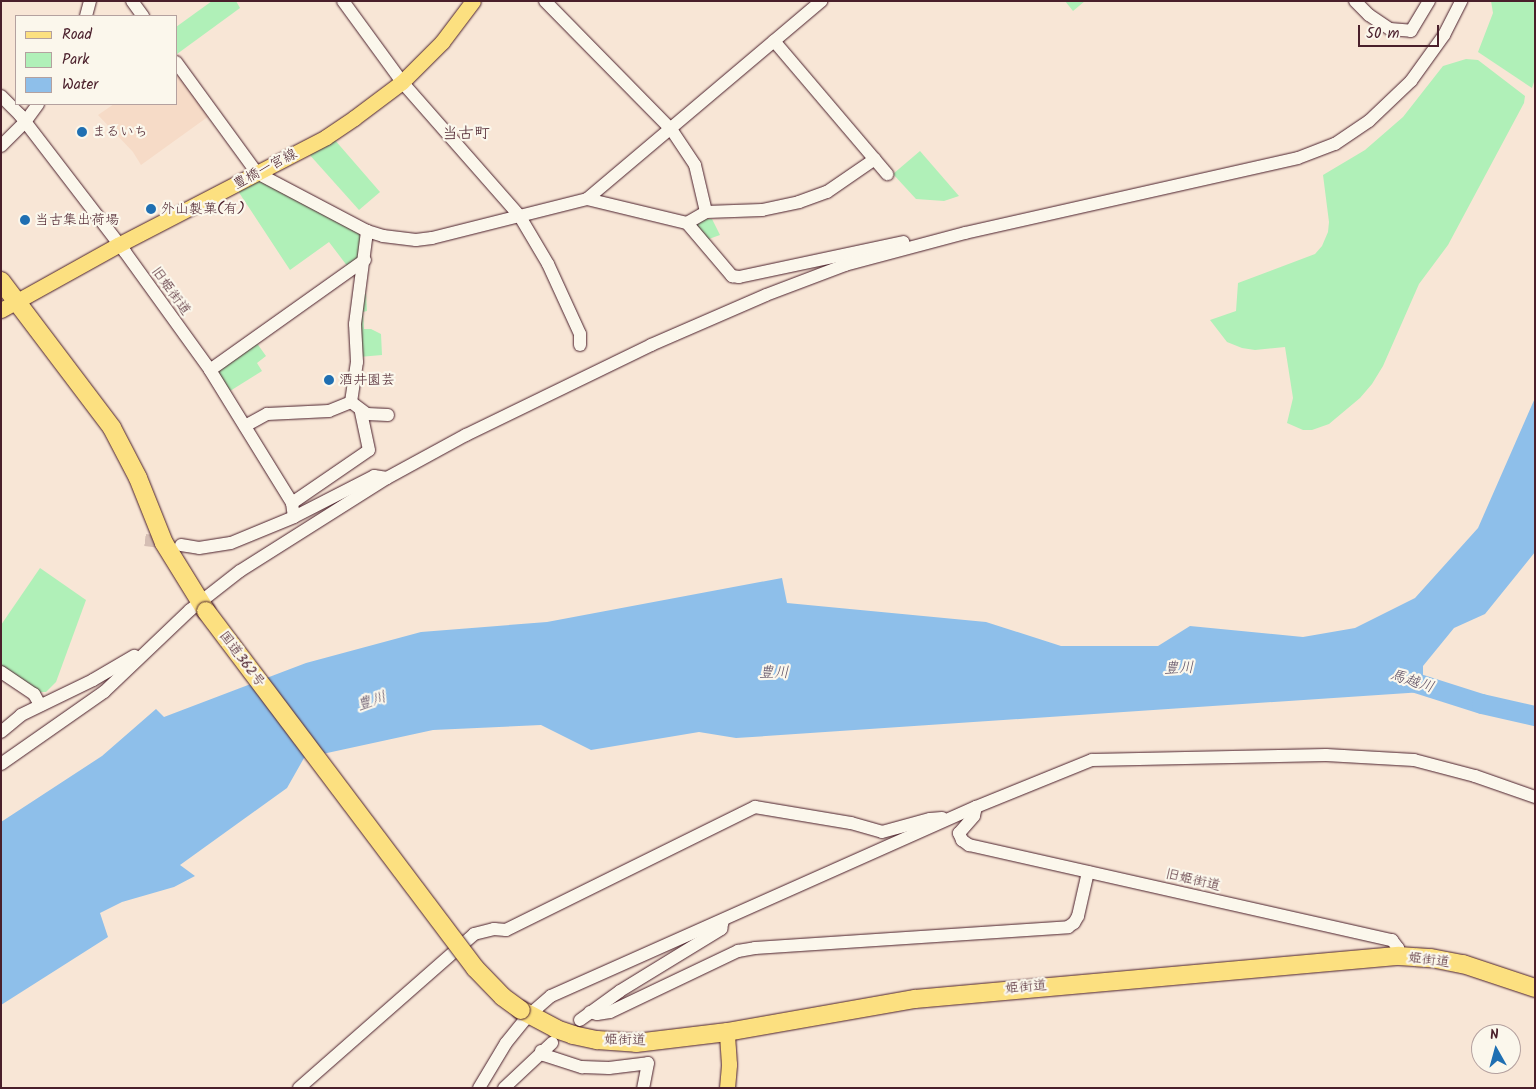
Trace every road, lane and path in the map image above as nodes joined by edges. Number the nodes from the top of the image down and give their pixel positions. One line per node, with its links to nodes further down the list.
1 (90, 1): 10 (street)
2 (132, 1): 11 (street)
3 (343, 1): 14 (street)
4 (473, 1): 14 (main road, 豊橋一宮線)
5 (545, 1): 18 (street)
6 (821, 1): 12 (street)
7 (1355, 1): 8 (street)
8 (1429, 1)
9 (1461, 1): 29 (street)
10 (86, 15)
11 (142, 15)
12 (774, 41): 18 (street); 20 (street)
13 (178, 65): 21 (street)
14 (402, 82): 21 (main road, 豊橋一宮線); 25 (street)
15 (1, 96): 17 (street, 旧姫街道)
16 (37, 105): 17 (street)
17 (24, 122): 19 (street); 28 (street, 旧姫街道)
18 (671, 129): 23 (street); 24 (street)
19 (1, 146)
20 (875, 159): 22 (street); 24 (street)
21 (257, 173): 27 (street); 28 (main road, 豊橋一宮線)
22 (887, 174)
23 (587, 199): 25 (street); 26 (street)
24 (706, 212): 26 (street)
25 (519, 215): 27 (street); 34 (street)
26 (687, 223): 29 (street)
27 (367, 230): 30 (street)
28 (118, 245): 32 (main road, 豊橋一宮線); 35 (street, 旧姫街道)
29 (916, 246): 40 (street)
30 (365, 260): 35 (street); 36 (street)
31 (1, 281): 32 (highway, 国道362号)
32 (17, 302): 33 (main road, 豊橋一宮線); 44 (highway, 国道362号)
33 (1, 310)
34 (580, 345)
35 (210, 370): 39 (street, 旧姫街道)
36 (351, 402): 37 (street); 39 (street)
37 (361, 412): 38 (street); 41 (street)
38 (388, 415)
39 (244, 426): 41 (street, 旧姫街道)
40 (388, 478): 42 (street); 44 (street)
41 (292, 503): 42 (street, 旧姫街道)
42 (294, 517): 43 (street)
43 (181, 545)
44 (203, 607): 45 (street); 57 (highway, 国道362号, bridge)
45 (153, 645): 47 (street); 49 (street)
46 (1, 672): 47 (street)
47 (40, 705): 48 (street)
48 (1, 732)
49 (1, 764)
50 (1535, 797): 51 (street)
51 (976, 808): 52 (street); 53 (street, 旧姫街道)
52 (952, 818): 54 (street); 61 (street)
53 (1088, 872): 54 (street); 55 (street, 旧姫街道)
54 (723, 920): 57 (street)
55 (1399, 956): 56 (highway, 姫街道); 58 (highway, 姫街道)
56 (1535, 988)
57 (525, 1012): 58 (highway, 姫街道); 62 (street)
58 (727, 1032): 65 (main road)
59 (552, 1043): 60 (street)
60 (541, 1051): 63 (street); 64 (street)
61 (299, 1088)
62 (478, 1088)
63 (504, 1088)
64 (643, 1088)
65 (726, 1088)

